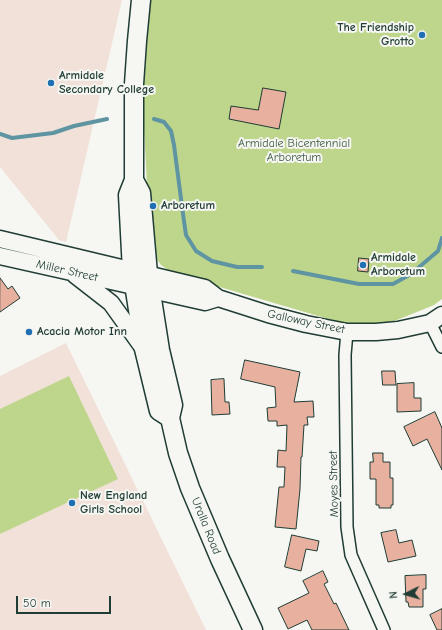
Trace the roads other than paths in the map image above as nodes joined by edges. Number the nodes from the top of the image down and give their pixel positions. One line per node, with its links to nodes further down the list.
1 (141, 0): 5 (main road)
2 (0, 240): 5 (main road, Miller Street)
3 (0, 256): 4 (main road, Miller Street)
4 (70, 272): 5 (main road, Miller Street); 9 (main road)
5 (141, 280): 7 (main road, Galloway Street); 9 (main road, Uralla Road); 10 (main road, Uralla Road)
6 (436, 319): 7 (main road, Galloway Street); 8 (street)
7 (347, 332): 12 (street, Moyes Street)
8 (442, 347)
9 (144, 349): 10 (main road, Uralla Road)
10 (170, 418): 11 (main road, Uralla Road)
11 (252, 630)
12 (384, 630)

